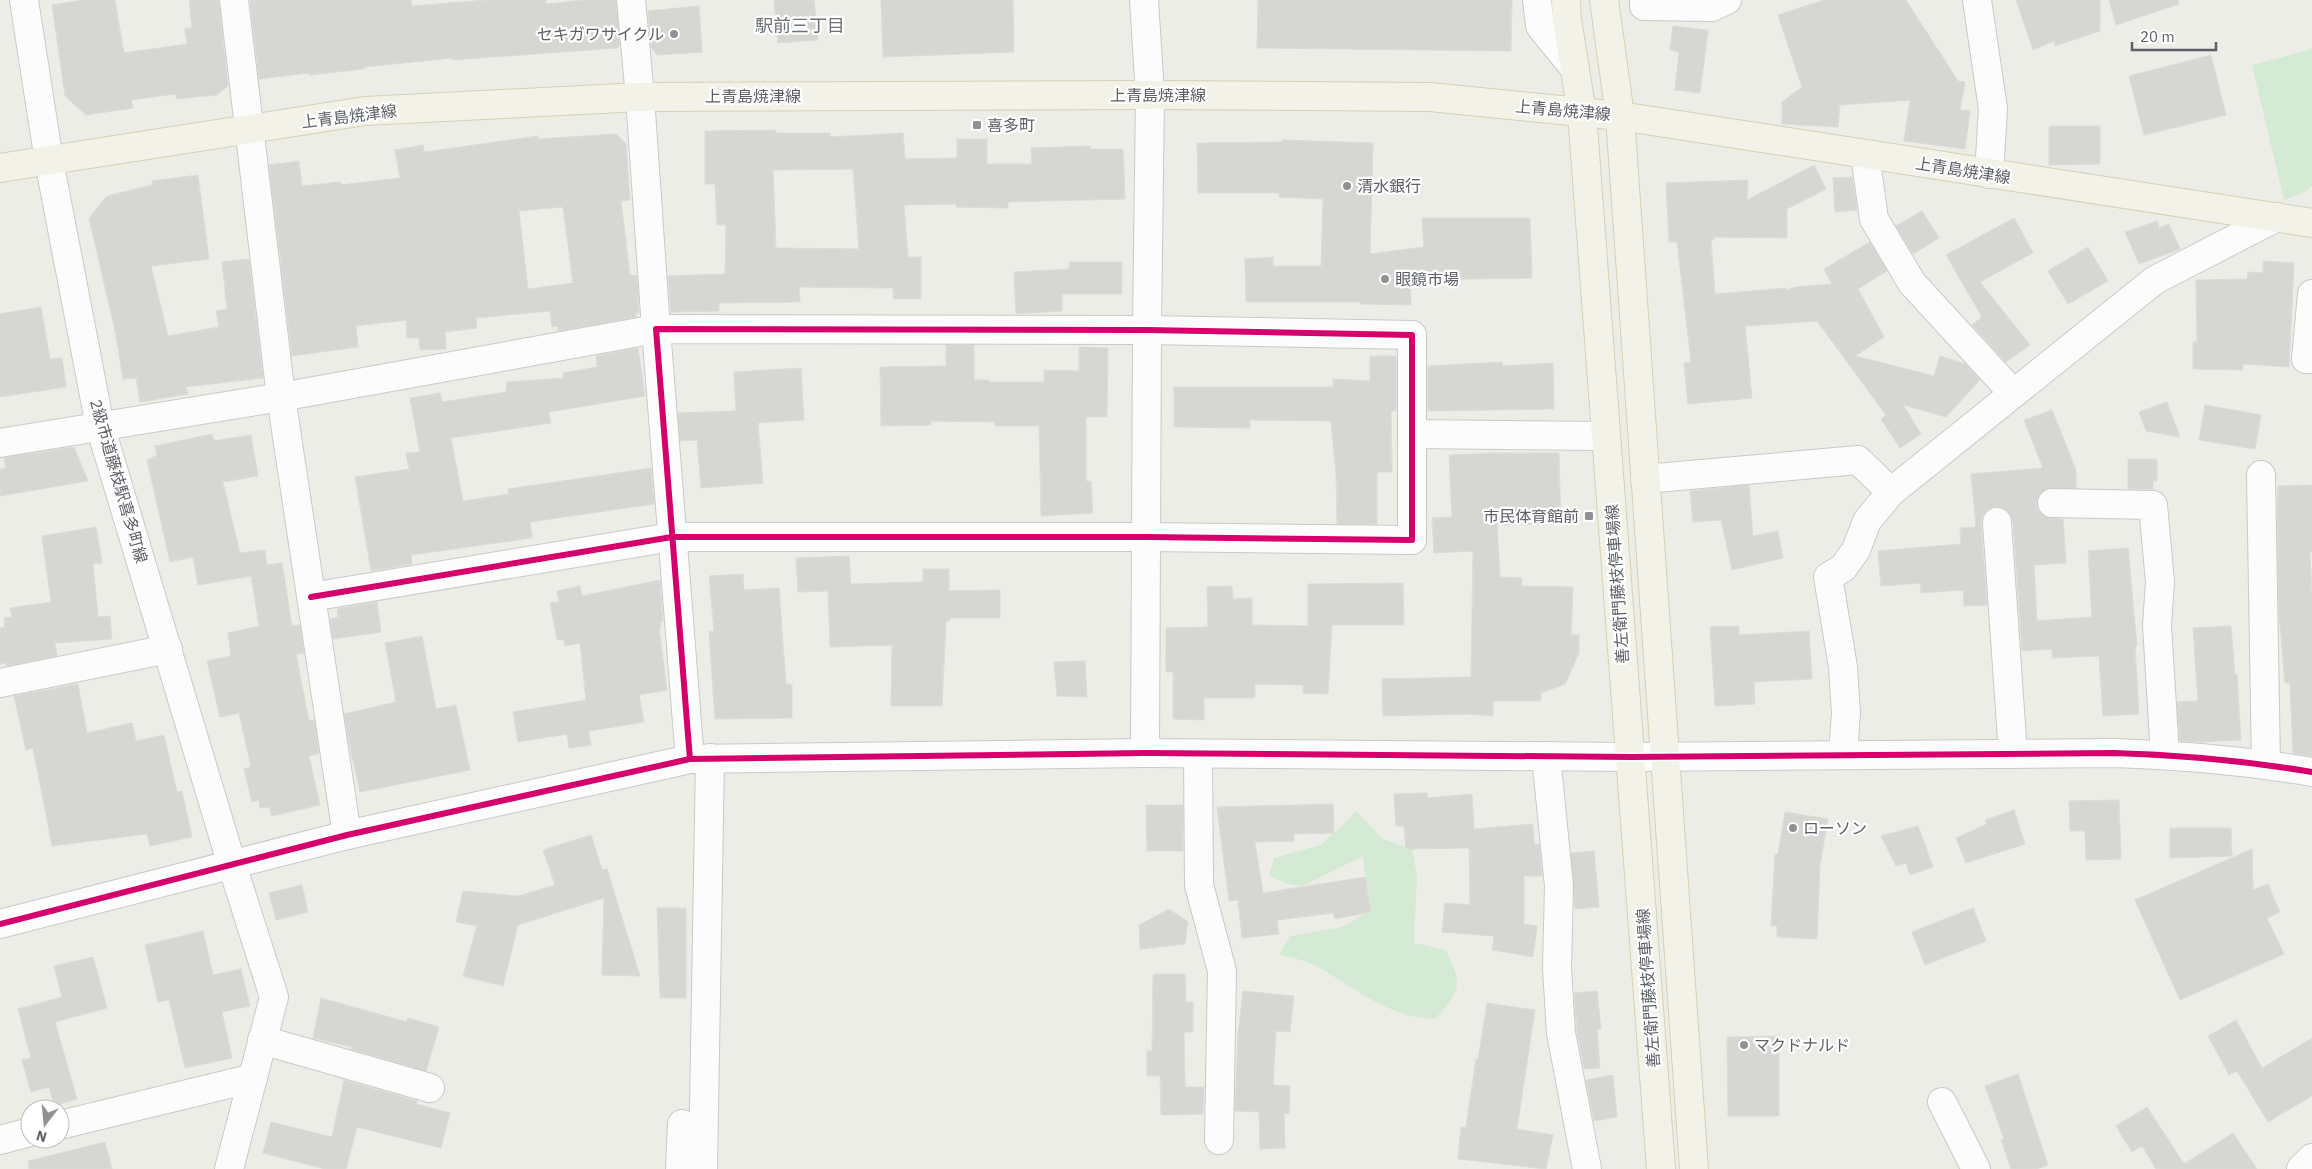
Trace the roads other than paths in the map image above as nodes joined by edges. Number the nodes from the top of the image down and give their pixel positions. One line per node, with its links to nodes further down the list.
1 (24, 0): 18 (street, 2級市道藤枝駅喜多町線)
2 (234, 0): 16 (street)
3 (631, 0): 13 (street)
4 (1144, 0): 12 (street)
5 (1537, 0): 11 (street)
6 (1566, 0): 11 (main road, 善左衛門藤枝停車場線)
7 (1604, 0): 15 (main road, 善左衛門藤枝停車場線)
8 (1644, 0): 9 (street)
9 (1727, 0)
10 (1977, 0): 20 (street)
11 (1575, 70): 14 (main road, 善左衛門藤枝停車場線)
12 (1150, 95): 13 (main road, 上青島焼津線); 14 (main road, 上青島焼津線); 25 (street)
13 (640, 96): 16 (main road, 上青島焼津線); 24 (street)
14 (1582, 113): 15 (main road, 上青島焼津線); 31 (main road, 善左衛門藤枝停車場線)
15 (1620, 116): 17 (main road, 上青島焼津線); 34 (main road, 善左衛門藤枝停車場線)
16 (248, 129): 18 (main road, 上青島焼津線); 28 (street)
17 (1865, 155): 20 (main road, 上青島焼津線); 27 (street)
18 (49, 161): 19 (main road, 上青島焼津線); 29 (street, 2級市道藤枝駅喜多町線)
19 (0, 168)
20 (1989, 174): 21 (main road, 上青島焼津線)
21 (2277, 217): 22 (main road, 上青島焼津線); 27 (street)
22 (2312, 223)
23 (2312, 294): 26 (street)
24 (656, 329): 25 (street); 28 (street); 38 (street)
25 (1147, 330): 30 (street); 39 (street)
26 (2312, 359)
27 (2013, 393): 35 (street)
28 (281, 397): 29 (street); 40 (street)
29 (100, 426): 32 (street); 41 (street, 2級市道藤枝駅喜多町線)
30 (1412, 434): 31 (street); 39 (street)
31 (1606, 436): 50 (main road, 善左衛門藤枝停車場線)
32 (0, 443)
33 (2261, 475): 52 (street)
34 (1645, 479): 35 (street); 47 (main road, 善左衛門藤枝停車場線)
35 (1891, 492): 45 (street)
36 (2052, 503): 48 (street)
37 (1997, 522): 46 (street)
38 (672, 537): 39 (street); 40 (street); 51 (street)
39 (1146, 537): 43 (street)
40 (311, 596): 54 (street)
41 (168, 649): 42 (street); 55 (street, 2級市道藤枝駅喜多町線)
42 (0, 683)
43 (1145, 753): 44 (street); 51 (street)
44 (1198, 754): 49 (street); 65 (street)
45 (1843, 754): 46 (street); 47 (street)
46 (2013, 754): 48 (street)
47 (1664, 755): 50 (street); 72 (main road, 善左衛門藤枝停車場線)
48 (2165, 755): 52 (street)
49 (1546, 756): 50 (street); 70 (street)
50 (1631, 757): 71 (main road, 善左衛門藤枝停車場線)
51 (700, 758): 54 (street); 69 (street)
52 (2266, 764): 53 (street)
53 (2312, 772)
54 (346, 835): 55 (street)
55 (232, 865): 56 (street); 57 (street, 2級市道藤枝駅喜多町線)
56 (0, 924)
57 (262, 1040): 58 (street, 2級市道藤枝駅喜多町線); 59 (street)
58 (253, 1078): 61 (street); 67 (street, 2級市道藤枝駅喜多町線)
59 (430, 1088)
60 (1942, 1102): 73 (street)
61 (70, 1123)
62 (682, 1124): 68 (street)
63 (20, 1135): 64 (street)
64 (0, 1140)
65 (1219, 1140)
66 (2312, 1158): 74 (street)
67 (228, 1169)
68 (680, 1169)
69 (703, 1169)
70 (1587, 1169)
71 (1661, 1169)
72 (1694, 1169)
73 (1976, 1169)
74 (2301, 1169)

